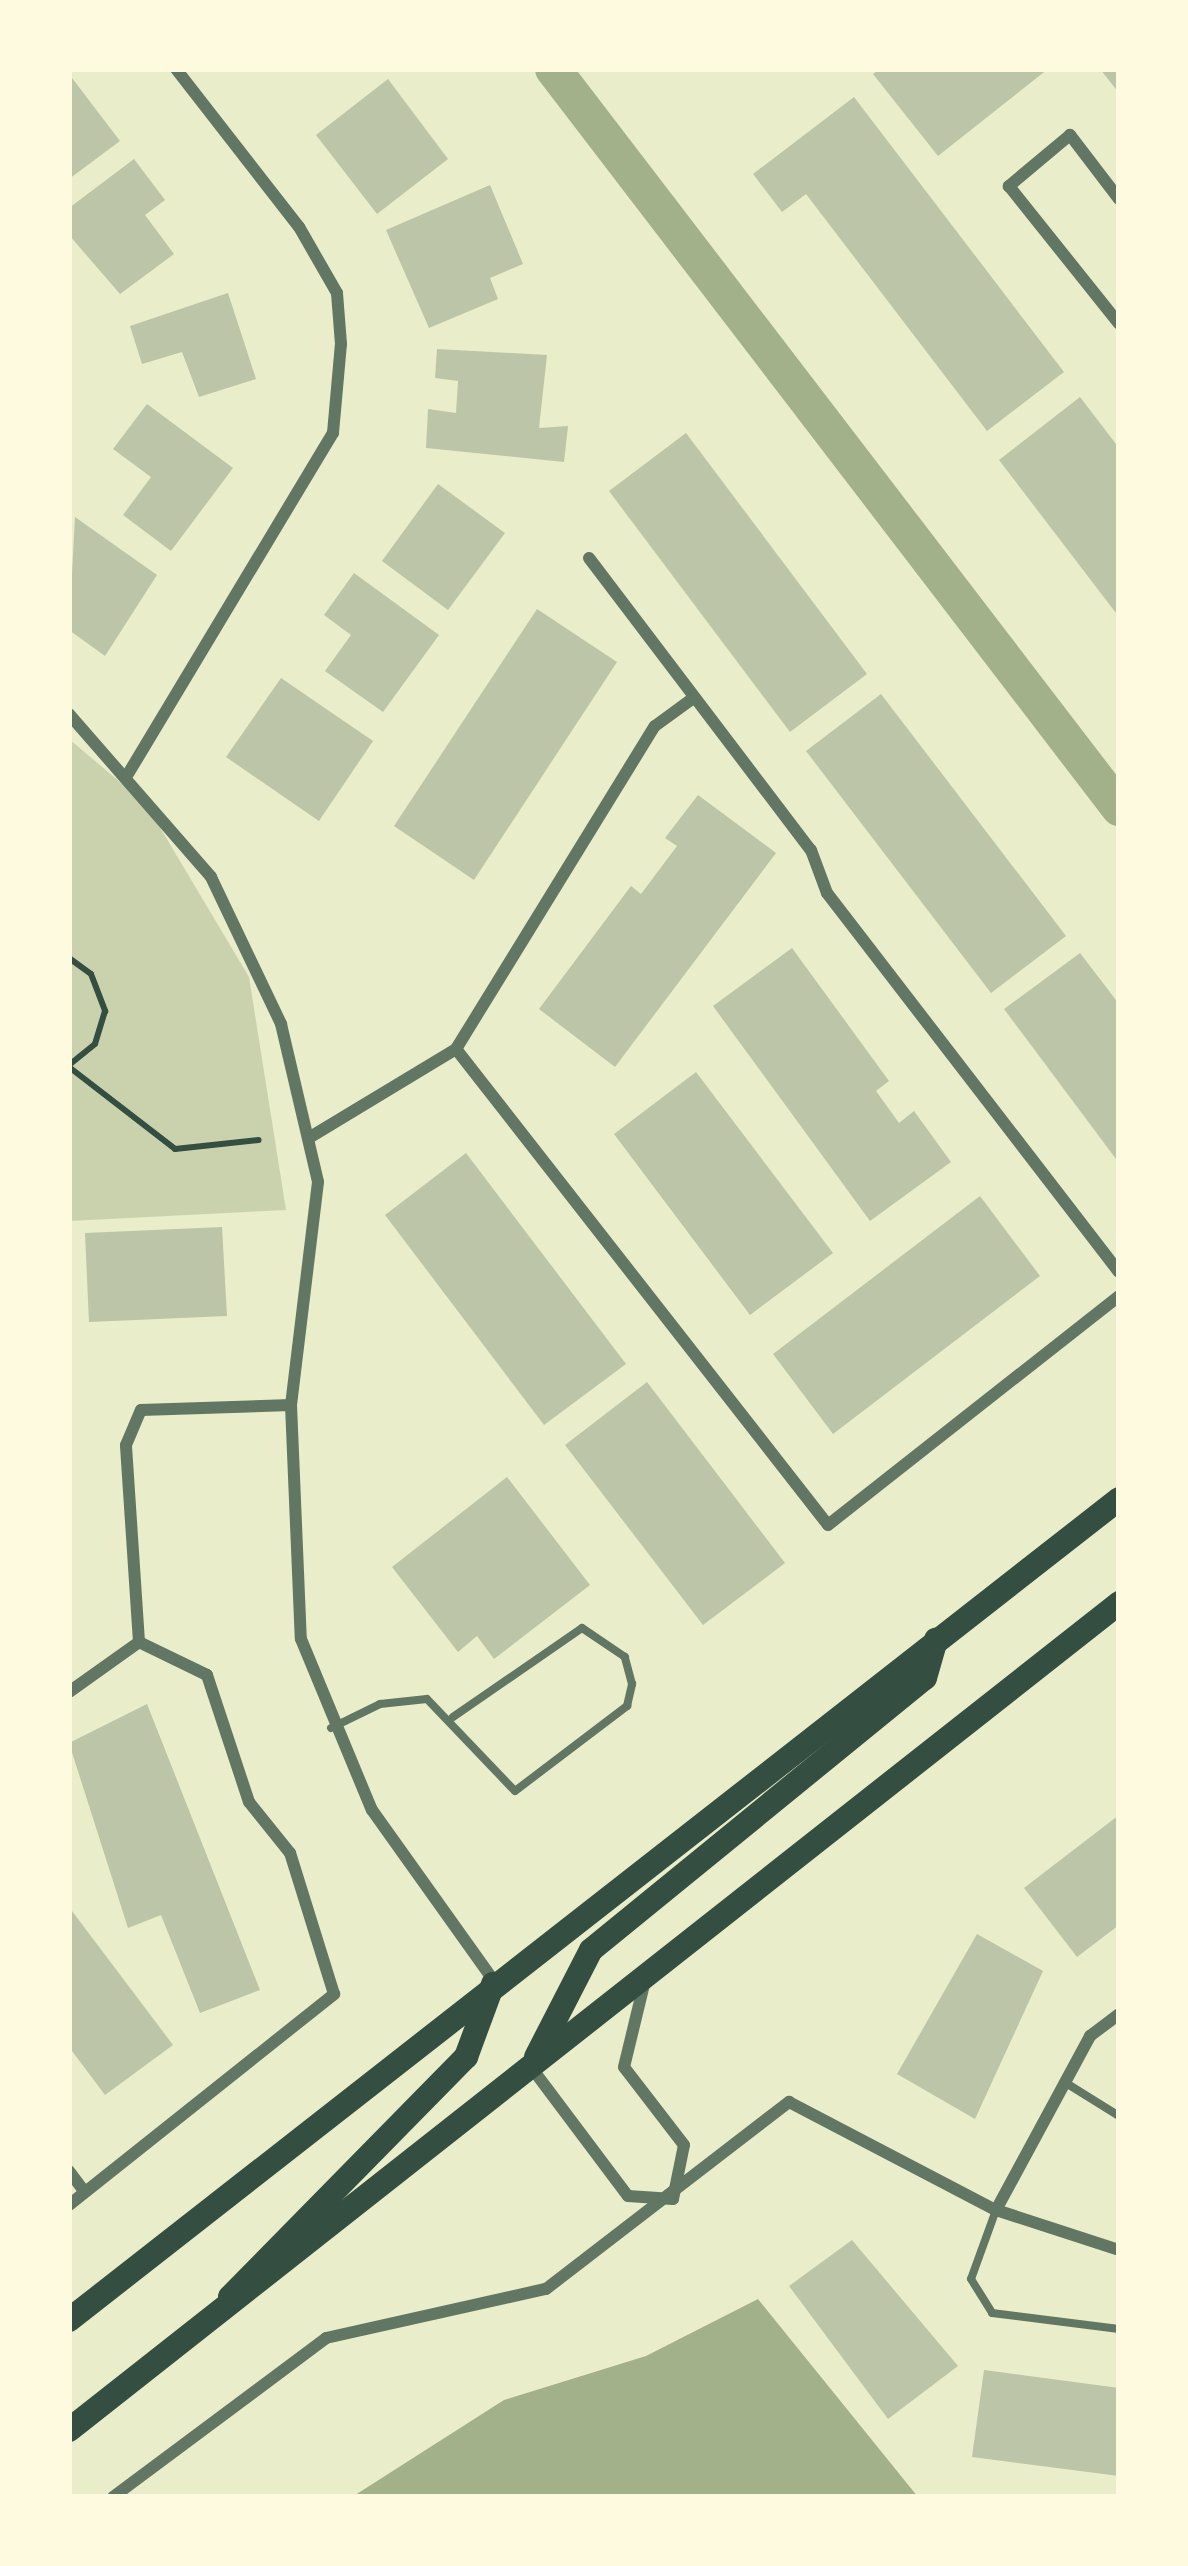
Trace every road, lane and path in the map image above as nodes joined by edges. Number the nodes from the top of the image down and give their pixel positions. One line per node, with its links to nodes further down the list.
1 (176, 69): 7 (street)
2 (1119, 199): 3 (street)
3 (1119, 324)
4 (589, 558): 5 (street)
5 (692, 699): 9 (street); 13 (street)
6 (69, 715): 7 (street)
7 (128, 774): 11 (street)
8 (69, 958): 10 (path)
9 (456, 1049): 11 (street); 14 (street)
10 (69, 1066): 12 (path)
11 (312, 1136): 15 (street)
12 (259, 1140)
13 (1119, 1272)
14 (1119, 1296)
15 (291, 1405): 19 (street); 22 (street)
16 (1119, 1499): 18 (main road)
17 (1119, 1604): 23 (main road)
18 (936, 1640): 24 (main road); 26 (main road)
19 (140, 1642): 20 (street); 30 (street)
20 (69, 1693)
21 (453, 1717): 21 (lane); 22 (lane)
22 (331, 1729): 24 (street)
23 (646, 1977): 26 (main road); 31 (street)
24 (494, 1981): 35 (main road); 36 (main road)
25 (1119, 2014): 27 (street)
26 (531, 2067): 31 (street); 35 (main road)
27 (1065, 2082): 28 (lane); 33 (street)
28 (1119, 2116)
29 (69, 2171): 30 (street)
30 (85, 2192): 32 (street)
31 (673, 2199): 33 (street); 39 (street)
32 (69, 2205)
33 (996, 2210): 34 (street); 37 (lane)
34 (1119, 2250)
35 (215, 2319): 38 (main road)
36 (69, 2320)
37 (1119, 2329)
38 (69, 2430)
39 (113, 2497)

